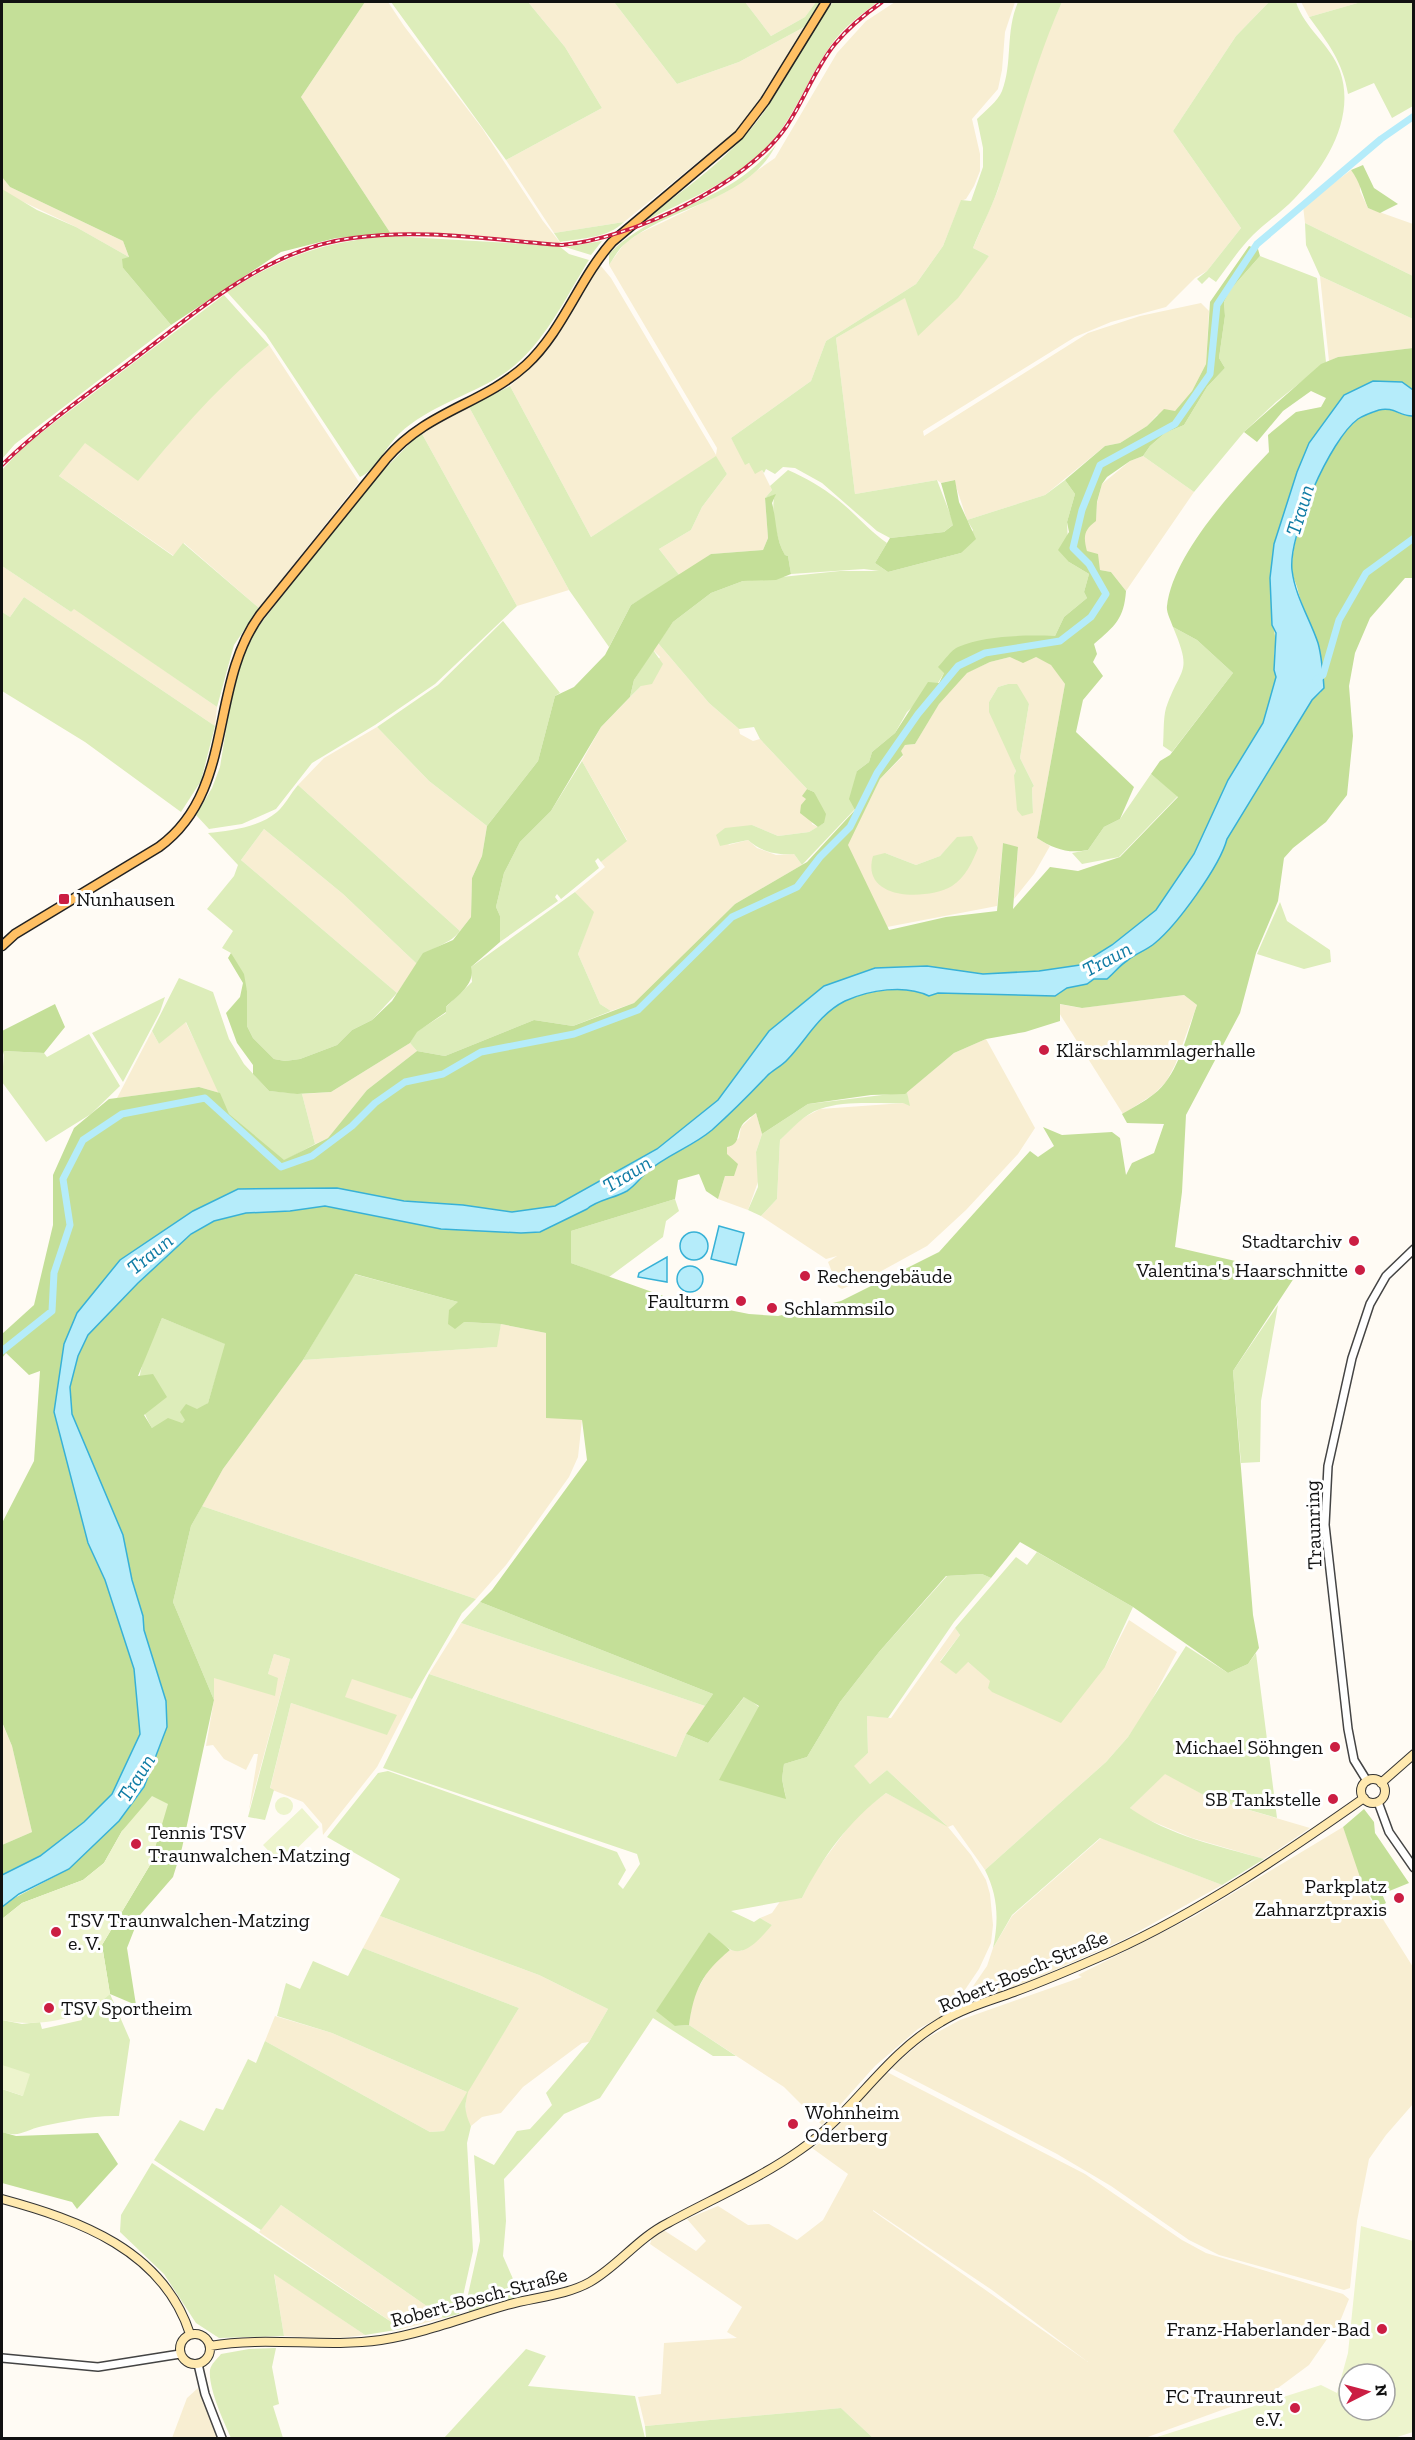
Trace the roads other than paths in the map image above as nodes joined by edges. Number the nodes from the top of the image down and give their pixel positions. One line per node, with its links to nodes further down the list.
1 (826, 2): 2 (main road)
2 (2, 946)
3 (1413, 1249): 5 (street, Traunring)
4 (1413, 1754): 6 (main road)
5 (1367, 1781): 6 (main road); 7 (main road)
6 (1381, 1783): 8 (main road)
7 (1364, 1798): 8 (main road); 12 (main road, Robert-Bosch-Straße)
8 (1378, 1802): 9 (street)
9 (1413, 1868)
10 (2, 2199): 11 (main road)
11 (190, 2334): 12 (main road); 13 (main road)
12 (210, 2346): 15 (main road)
13 (180, 2354): 14 (street); 15 (main road)
14 (2, 2358)
15 (198, 2364): 16 (street)
16 (222, 2439)

